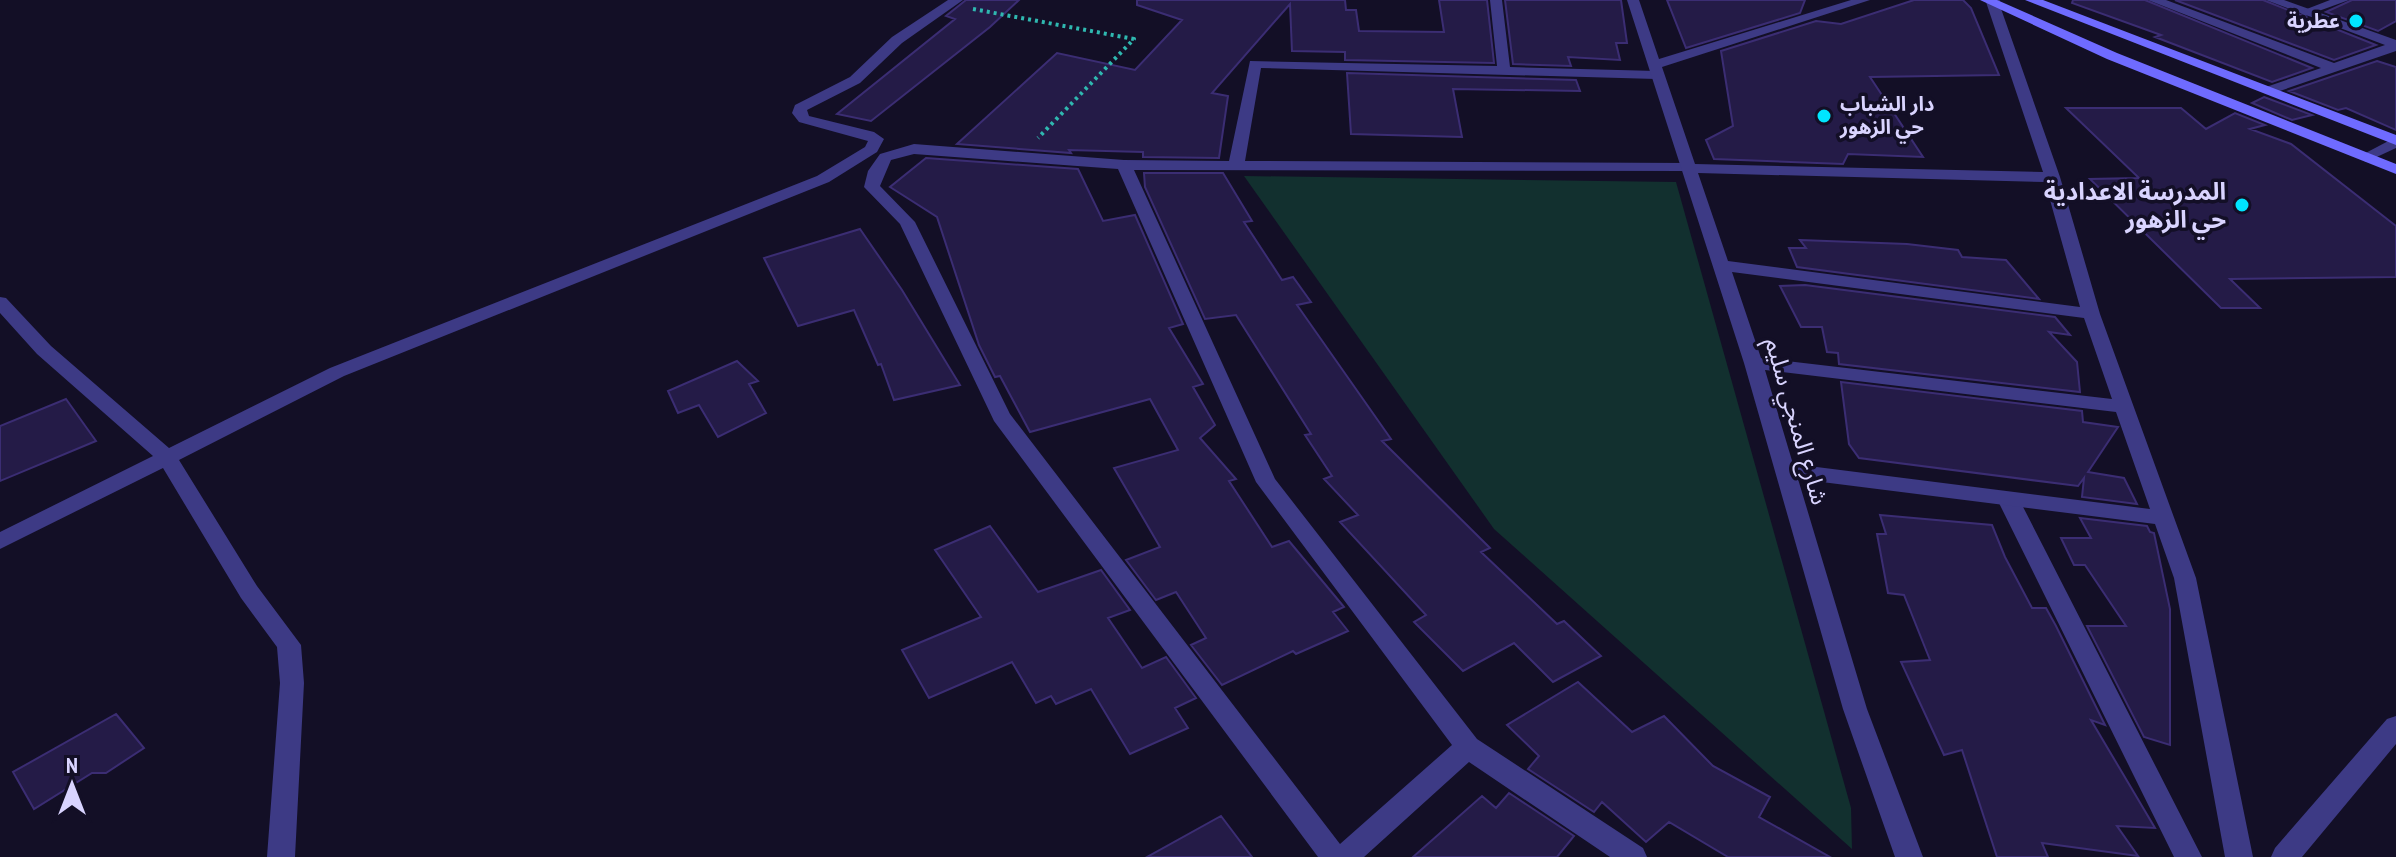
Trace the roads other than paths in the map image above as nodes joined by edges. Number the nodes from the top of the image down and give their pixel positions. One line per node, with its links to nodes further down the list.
1 (1496, 0): 16 (street)
2 (1633, 0): 15 (street, شارع المنجي سليم)
3 (1864, 0): 15 (street)
4 (2031, 0): 11 (street)
5 (2154, 0): 14 (street)
6 (2272, 0): 10 (street)
7 (2343, 0): 10 (street)
8 (1991, 1): 13 (street); 24 (street)
9 (953, 2): 30 (street)
10 (2305, 12): 12 (street)
11 (2146, 43): 13 (street); 17 (street)
12 (2396, 45): 14 (street)
13 (2112, 56): 19 (street)
14 (2334, 68): 17 (street)
15 (1655, 70): 16 (street); 22 (street, شارع المنجي سليم)
16 (1504, 71): 21 (street)
17 (2271, 90): 18 (street)
18 (2396, 141): 19 (street)
19 (2366, 157): 23 (street)
20 (1124, 165): 21 (street); 36 (street); 38 (street)
21 (1236, 167): 22 (street)
22 (1688, 168): 24 (street); 25 (street, شارع المنجي سليم)
23 (2396, 169)
24 (2052, 177): 27 (street)
25 (1723, 266): 27 (street); 28 (street, شارع المنجي سليم)
26 (0, 302): 30 (street)
27 (2091, 314): 29 (street)
28 (1753, 363): 29 (street); 31 (street, شارع المنجي سليم)
29 (2124, 407): 33 (street)
30 (168, 458): 34 (street); 37 (street)
31 (1783, 470): 32 (street); 41 (street, شارع المنجي سليم)
32 (2008, 499): 33 (street); 42 (street)
33 (2164, 518): 43 (street)
34 (0, 541)
35 (2396, 726): 44 (street)
36 (1468, 747): 39 (street); 40 (street)
37 (281, 857)
38 (1334, 857)
39 (1345, 857)
40 (1633, 857)
41 (1909, 857)
42 (2188, 857)
43 (2239, 857)
44 (2285, 857)

